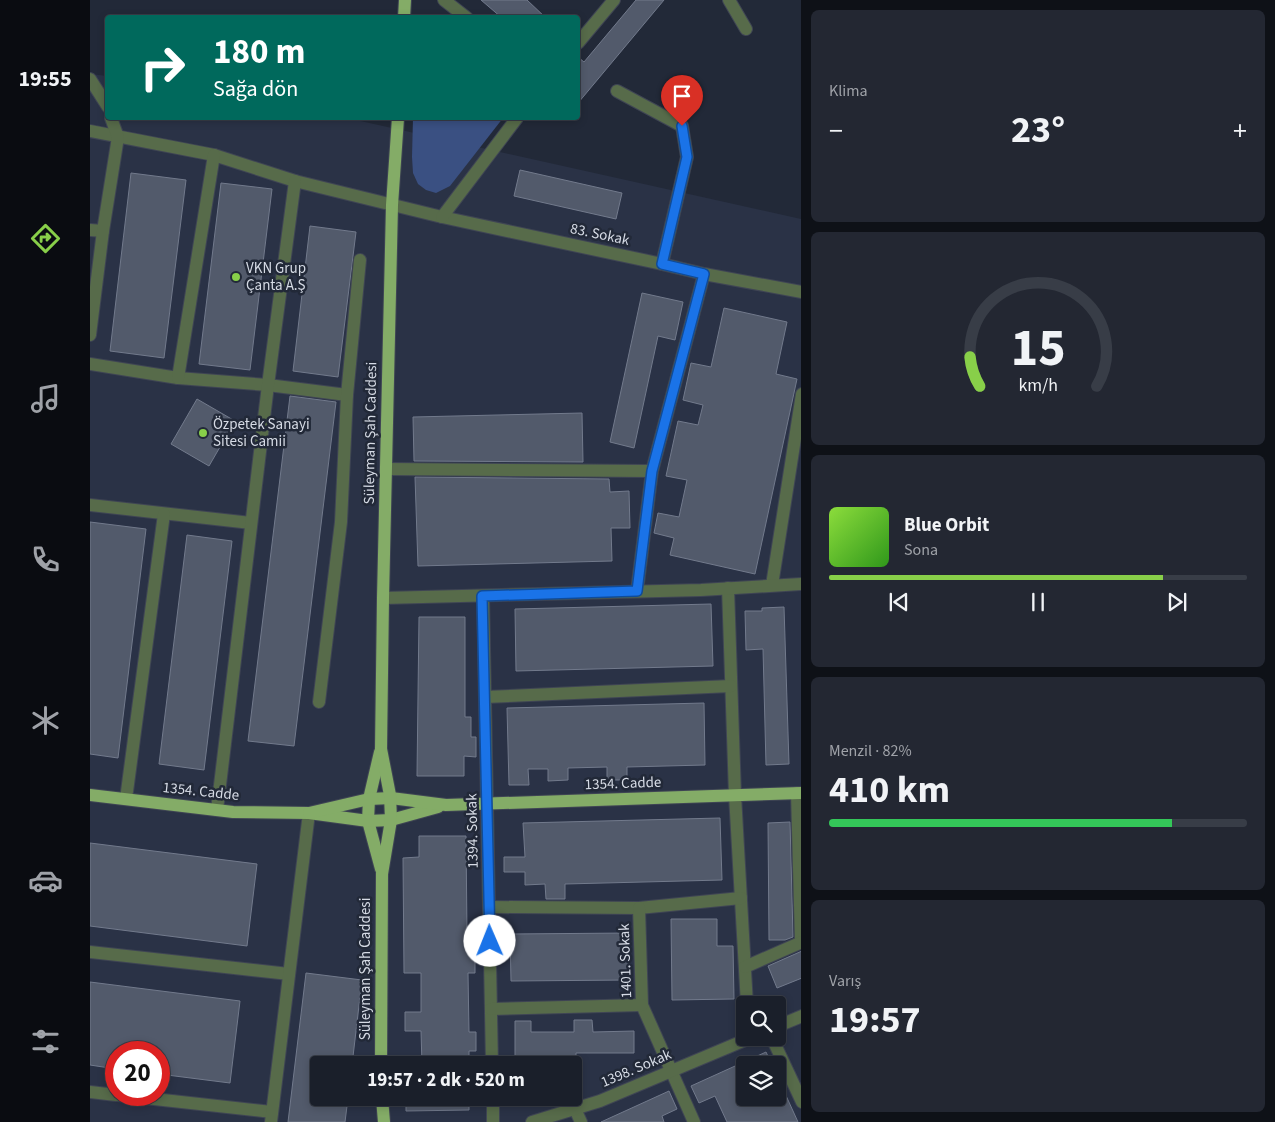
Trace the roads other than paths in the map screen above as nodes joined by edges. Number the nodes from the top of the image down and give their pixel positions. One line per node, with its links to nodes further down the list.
1 (405, 0): 5 (main road)
2 (444, 0): 6 (street)
3 (614, 0): 8 (street)
4 (729, 0): 7 (street)
5 (404, 15)
6 (463, 15)
7 (746, 29)
8 (580, 41)
9 (90, 79): 11 (street)
10 (617, 91): 24 (street)
11 (105, 102)
12 (112, 120): 16 (street)
13 (398, 120): 19 (main road, Süleyman Şah Caddesi)
14 (515, 120): 20 (street)
15 (90, 131): 16 (street, 83. Sokak)
16 (118, 137): 17 (street, 83. Sokak); 22 (street)
17 (214, 155): 18 (street, 83. Sokak); 29 (street)
18 (295, 181): 19 (street, 83. Sokak); 30 (street)
19 (392, 205): 20 (street, 83. Sokak); 33 (main road, Süleyman Şah Caddesi)
20 (442, 217): 24 (street, 83. Sokak)
21 (90, 230): 22 (street)
22 (103, 231): 27 (street)
23 (360, 260): 32 (street)
24 (662, 264): 25 (street, 83. Sokak)
25 (704, 274): 26 (street, 83. Sokak); 34 (street)
26 (801, 292)
27 (90, 335)
28 (90, 364): 29 (street)
29 (178, 378): 30 (street)
30 (268, 385): 32 (street); 37 (street)
31 (801, 394): 39 (street)
32 (347, 395): 46 (street)
33 (386, 469): 34 (street); 43 (main road, Süleyman Şah Caddesi)
34 (652, 471): 41 (street)
35 (90, 505): 36 (street)
36 (164, 514): 37 (street); 52 (street)
37 (251, 523): 56 (street)
38 (801, 584): 39 (street)
39 (772, 586): 40 (street)
40 (728, 588): 41 (street); 44 (street)
41 (637, 591): 42 (street)
42 (482, 596): 43 (street); 45 (street, 1394. Sokak)
43 (382, 598): 47 (main road, Süleyman Şah Caddesi)
44 (731, 686): 45 (street); 50 (street)
45 (485, 697): 54 (street, 1394. Sokak)
46 (319, 702)
47 (381, 749): 51 (main road); 53 (main road)
48 (799, 793): 50 (main road, 1354. Cadde); 64 (street)
49 (90, 795): 52 (main road, 1354. Cadde)
50 (735, 795): 54 (main road, 1354. Cadde); 61 (street)
51 (391, 798): 53 (main road, 1354. Cadde); 55 (main road, 1354. Cadde); 58 (main road)
52 (126, 799): 56 (main road, 1354. Cadde)
53 (369, 800): 57 (main road, 1354. Cadde); 59 (main road)
54 (488, 804): 55 (main road, 1354. Cadde); 62 (street, 1394. Sokak)
55 (446, 806): 58 (main road, 1354. Cadde)
56 (216, 810): 57 (main road, 1354. Cadde)
57 (310, 813): 59 (main road, 1354. Cadde); 67 (street)
58 (391, 820): 59 (main road, 1354. Cadde); 60 (main road)
59 (368, 821): 60 (main road)
60 (382, 874): 75 (main road, Süleyman Şah Caddesi)
61 (741, 898): 63 (street); 66 (street)
62 (490, 907): 63 (street); 70 (street, 1394. Sokak)
63 (639, 908): 69 (street, 1401. Sokak)
64 (801, 942): 66 (street)
65 (90, 952): 67 (street)
66 (745, 967): 68 (street)
67 (289, 974): 85 (street)
68 (747, 996)
69 (642, 1005): 70 (street); 77 (street, 1401. Sokak)
70 (491, 1009): 76 (street, 1394. Sokak)
71 (801, 1016): 72 (street)
72 (786, 1023)
73 (736, 1043): 77 (street, 1398. Sokak)
74 (776, 1046): 80 (street)
75 (381, 1056)
76 (492, 1056)
77 (672, 1070): 84 (street, 1398. Sokak); 90 (street, 1401. Sokak)
78 (90, 1092): 79 (street)
79 (105, 1094)
80 (801, 1102)
81 (170, 1103): 85 (street)
82 (383, 1106): 86 (main road)
83 (493, 1106): 87 (street)
84 (575, 1108): 88 (street, 1398. Sokak); 89 (street)
85 (272, 1117)
86 (384, 1122)
87 (493, 1122)
88 (532, 1122)
89 (581, 1122)
90 (694, 1122)

